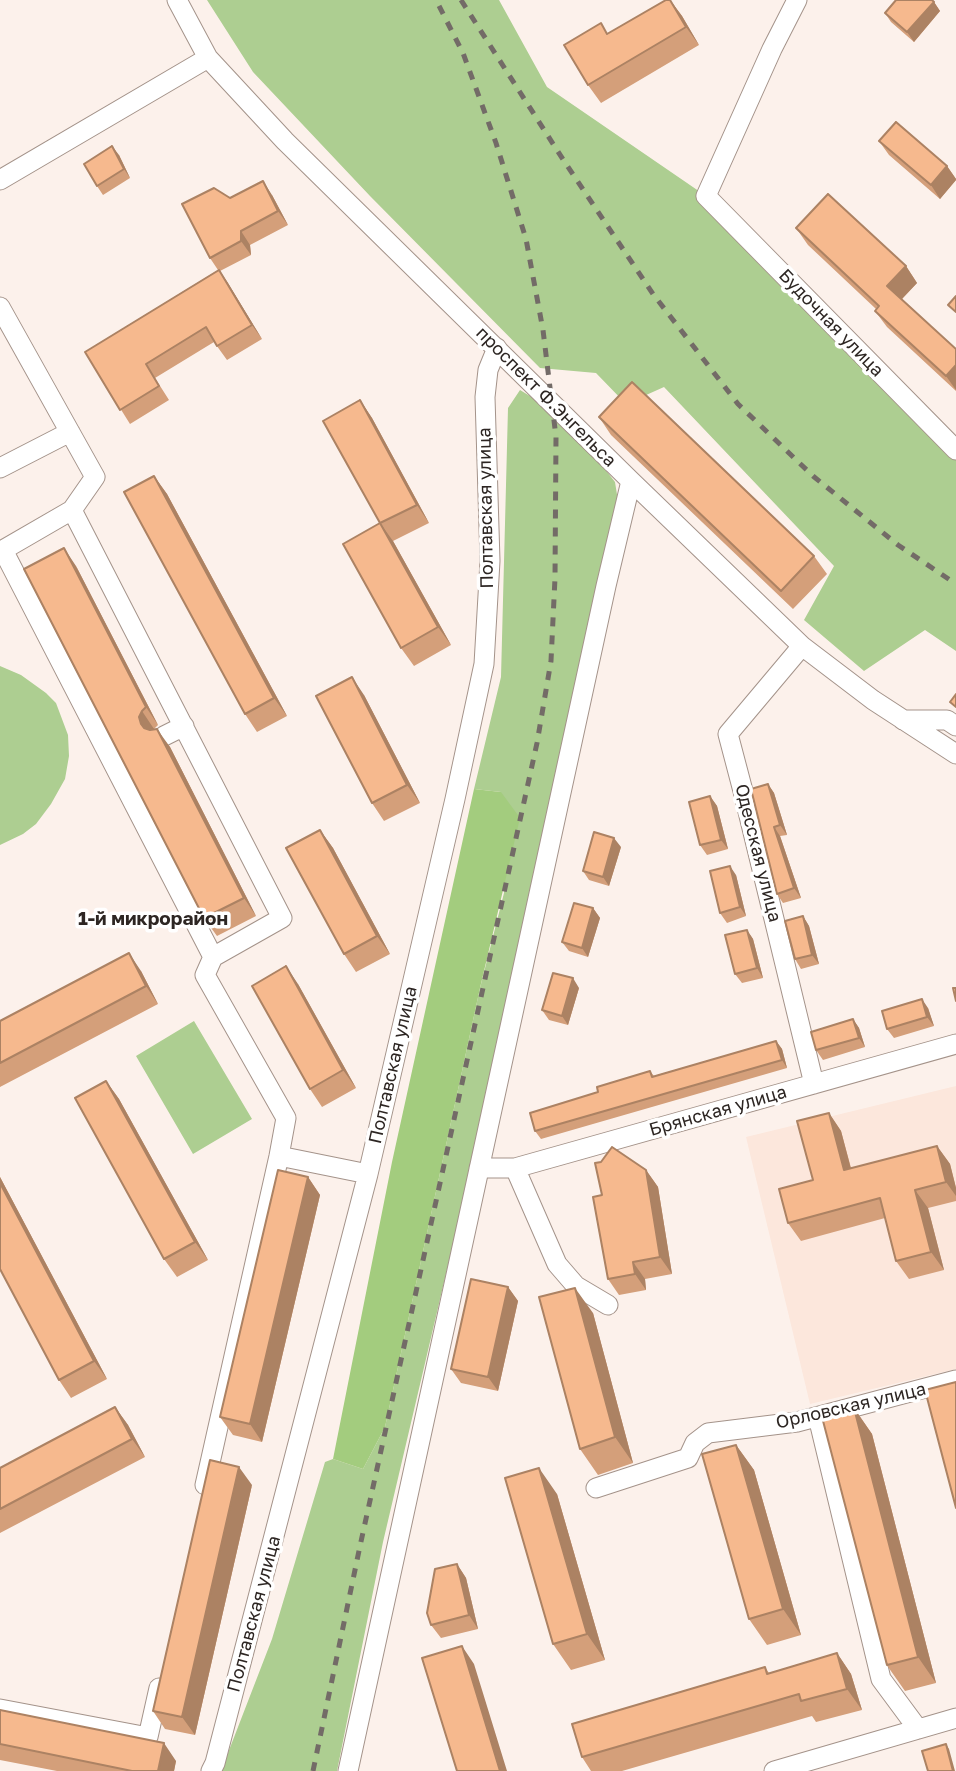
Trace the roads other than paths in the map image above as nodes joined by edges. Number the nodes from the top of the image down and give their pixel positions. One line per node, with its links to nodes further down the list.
1 (177, 0): 3 (street, проспект Ф.Энгельса)
2 (797, 0): 8 (street, Будочная улица)
3 (208, 58): 4 (street); 6 (street, проспект Ф.Энгельса)
4 (0, 180)
5 (0, 307): 7 (street)
6 (497, 348): 10 (street, проспект Ф.Энгельса); 24 (street, Полтавская улица)
7 (70, 432): 9 (street); 11 (street)
8 (956, 450)
9 (0, 468)
10 (631, 481): 12 (street, проспект Ф.Энгельса); 22 (street)
11 (72, 510): 14 (street); 18 (street)
12 (802, 646): 13 (street, проспект Ф.Энгельса); 20 (street, Одесская улица)
13 (902, 720): 15 (street); 17 (street, проспект Ф.Энгельса)
14 (184, 726): 16 (street); 18 (street)
15 (956, 726)
16 (164, 736)
17 (956, 754)
18 (212, 957): 21 (street)
19 (956, 1044): 20 (street, Брянская улица)
20 (814, 1084): 23 (street, Брянская улица)
21 (279, 1156): 24 (street); 29 (street)
22 (480, 1168): 23 (street, Брянская улица); 35 (street)
23 (515, 1168): 25 (street)
24 (368, 1174): 34 (street, Полтавская улица)
25 (608, 1305)
26 (956, 1380): 27 (street, Орловская улица)
27 (818, 1417): 28 (street, Орловская улица); 33 (street)
28 (596, 1488)
29 (200, 1508)
30 (164, 1670): 31 (street)
31 (0, 1709)
32 (956, 1718): 33 (street)
33 (918, 1729): 36 (street)
34 (212, 1771)
35 (348, 1771)
36 (774, 1771)

